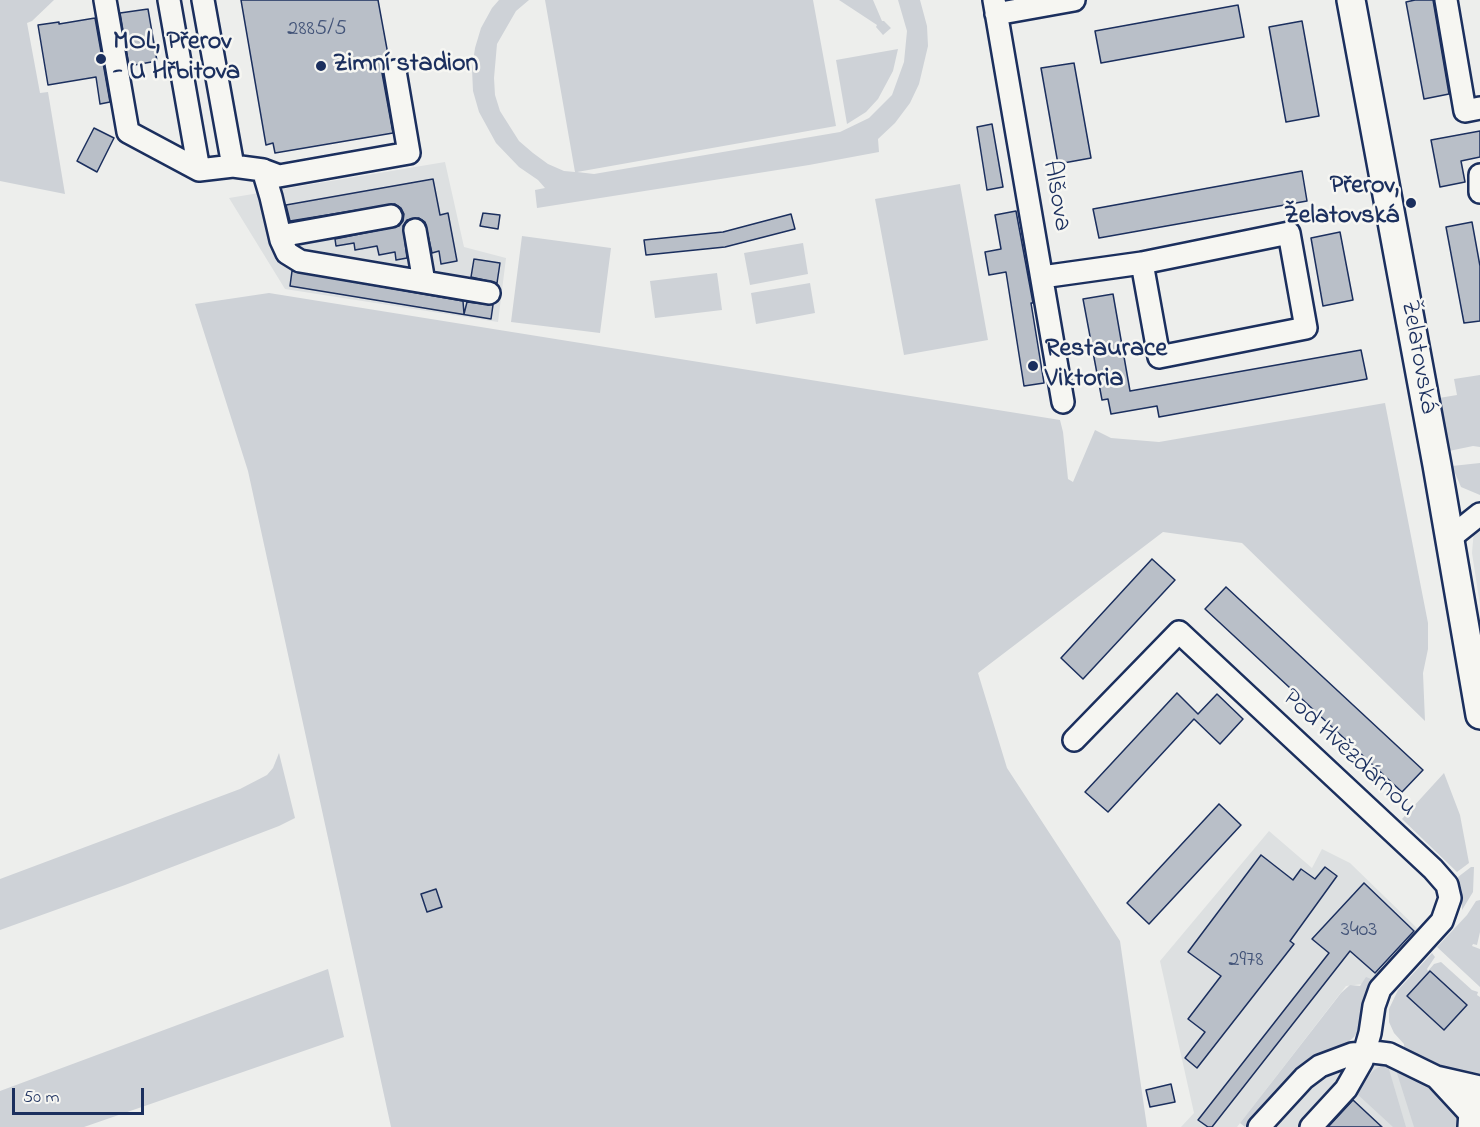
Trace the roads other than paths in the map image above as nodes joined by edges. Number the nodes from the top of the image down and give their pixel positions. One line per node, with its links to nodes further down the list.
1 (105, 0): 11 (street)
2 (169, 0): 11 (street)
3 (203, 0): 10 (street)
4 (1074, 0): 7 (street)
5 (1351, 0): 24 (main road, Želatovská)
6 (1446, 0): 9 (street)
7 (995, 7): 19 (street, Alšova)
8 (395, 71): 12 (street)
9 (1472, 110)
10 (233, 166): 11 (street); 12 (street)
11 (199, 170)
12 (263, 170): 17 (street)
13 (1480, 175): 14 (street)
14 (1480, 192)
15 (391, 216): 17 (street)
16 (415, 230): 20 (street)
17 (280, 236): 20 (street)
18 (1142, 262): 18 (street); 19 (street)
19 (1042, 277): 22 (street, Alšova)
20 (424, 282): 21 (street)
21 (489, 293)
22 (1063, 402)
23 (1480, 513): 24 (street)
24 (1450, 538): 25 (main road, Želatovská)
25 (1480, 715)
26 (1074, 740): 27 (street, Pod Hvězdárnou)
27 (1365, 1052): 28 (street); 31 (street); 32 (street)
28 (1436, 1077): 29 (street); 30 (street)
29 (1480, 1086)
30 (1475, 1113)
31 (1259, 1127)
32 (1311, 1127)

